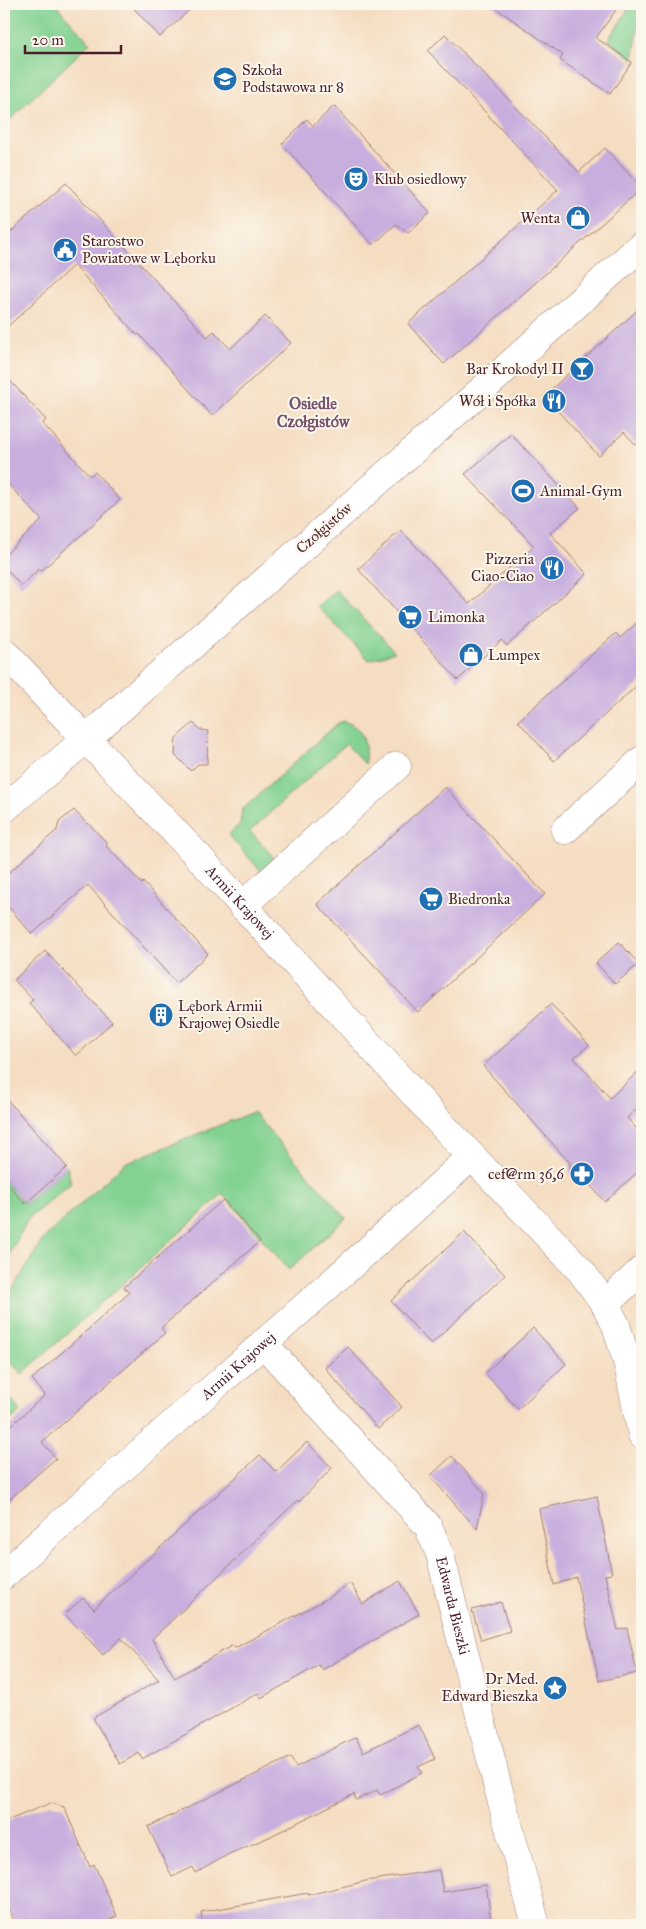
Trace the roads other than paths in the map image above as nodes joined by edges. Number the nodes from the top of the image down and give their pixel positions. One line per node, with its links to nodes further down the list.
1 (642, 245): 3 (street, Czołgistów)
2 (4, 652): 3 (street, Armii Krajowej)
3 (86, 739): 6 (street, Czołgistów); 8 (street, Armii Krajowej)
4 (642, 760): 7 (street)
5 (398, 766): 8 (street)
6 (4, 809)
7 (564, 830)
8 (242, 906): 9 (street, Armii Krajowej)
9 (472, 1156): 11 (street, Armii Krajowej); 12 (street, Armii Krajowej)
10 (642, 1270): 11 (street)
11 (605, 1304): 13 (street, Armii Krajowej)
12 (263, 1343): 14 (street, Armii Krajowej); 15 (street, Edwarda Bieszki)
13 (642, 1435)
14 (4, 1575)
15 (536, 1925)

